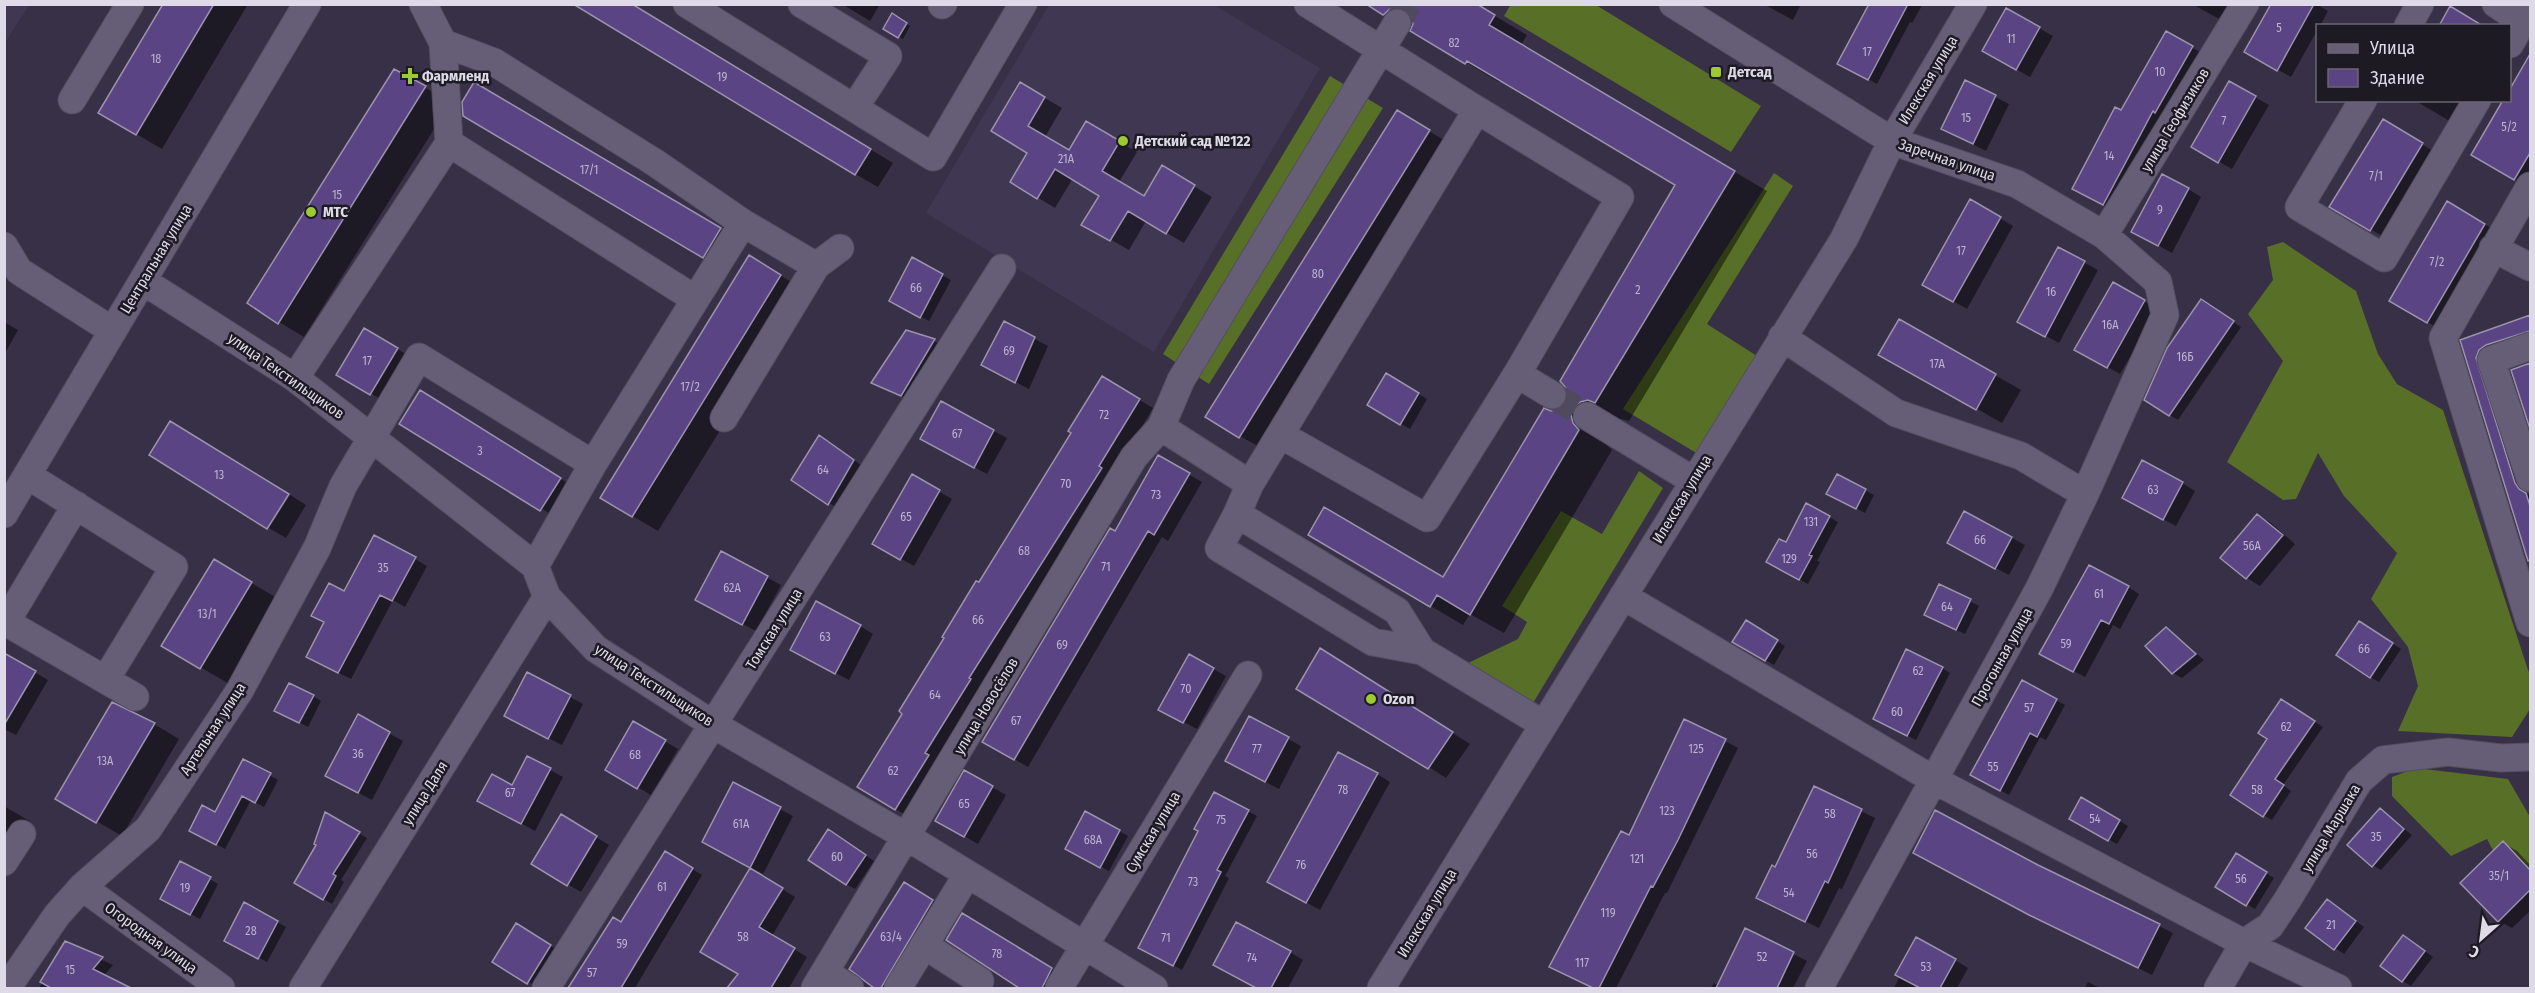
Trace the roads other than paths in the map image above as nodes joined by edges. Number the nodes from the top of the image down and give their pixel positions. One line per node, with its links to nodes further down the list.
1 (130, 4): 18 (street)
2 (307, 4): 34 (street, Центральная улица)
3 (423, 4): 16 (street)
4 (687, 4): 21 (street)
5 (802, 4): 21 (street)
6 (1023, 4): 21 (street)
7 (1308, 4): 17 (street)
8 (1673, 4): 23 (street, Заречная улица)
9 (1973, 4): 23 (street, Илекская улица)
10 (2245, 4): 27 (street, улица Геофизиков)
11 (2420, 4): 14 (street)
12 (2496, 4): 15 (street)
13 (1397, 23): 17 (street, улица Новосёлов)
14 (2409, 24)
15 (2521, 25)
16 (443, 43): 24 (street); 26 (street)
17 (1381, 49): 22 (street); 45 (street, улица Новосёлов)
18 (72, 100)
19 (2362, 102): 20 (street)
20 (2476, 102)
21 (855, 107)
22 (1477, 110): 40 (street); 46 (street)
23 (1892, 141): 27 (street, Заречная улица); 38 (street, Илекская улица)
24 (449, 143): 35 (street); 41 (street)
25 (2530, 186): 30 (street)
26 (742, 223): 31 (street); 35 (street)
27 (2104, 235): 36 (street, Заречная улица)
28 (4, 246): 37 (street)
29 (840, 248): 31 (street)
30 (2493, 248): 32 (street); 61 (street)
31 (816, 266): 44 (street)
32 (2530, 267)
33 (1002, 268): 66 (street, Томская улица)
34 (143, 281): 37 (street, Центральная улица); 41 (street, улица Текстильщиков)
35 (695, 299): 48 (street)
36 (2165, 315): 53 (street, Прогонная улица)
37 (113, 331): 49 (street, Центральная улица)
38 (1782, 337): 51 (street, Илекская улица); 53 (street)
39 (2530, 346): 50 (street)
40 (1517, 374): 42 (street); 46 (street)
41 (295, 378): 47 (street, улица Текстильщиков)
42 (1551, 395)
43 (1587, 416): 51 (street)
44 (724, 418)
45 (1161, 427): 52 (street); 71 (street, улица Новосёлов)
46 (1281, 435): 52 (street)
47 (372, 437): 48 (street, Артельная улица); 57 (street, улица Текстильщиков); 74 (street, Артельная улица)
48 (593, 464): 57 (street)
49 (27, 475): 54 (street); 55 (street, Центральная улица)
50 (2530, 478)
51 (1694, 481): 58 (street, Илекская улица)
52 (1250, 484): 56 (street)
53 (2085, 494): 69 (street, Прогонная улица)
54 (76, 505): 60 (street); 64 (street)
55 (4, 514)
56 (1238, 514): 62 (street); 62 (street)
57 (535, 566): 59 (street, улица Текстильщиков)
58 (1623, 596): 67 (street, Илекская улица); 69 (street)
59 (547, 597): 66 (street, улица Текстильщиков); 82 (street, улица Даля)
60 (5, 622): 64 (street)
61 (2530, 623)
62 (1422, 651): 67 (street)
63 (1248, 675): 77 (street, Сумская улица)
64 (106, 679): 65 (street)
65 (135, 697)
66 (714, 724): 71 (street, улица Текстильщиков); 83 (street, Томская улица)
67 (1543, 724): 88 (street, Илекская улица)
68 (2530, 757): 75 (street, улица Маршака)
69 (1934, 780): 75 (street); 89 (street, Прогонная улица)
70 (22, 834): 72 (street)
71 (907, 837): 73 (street, улица Текстильщиков); 78 (street, улица Новосёлов)
72 (4, 862)
73 (967, 875): 76 (street); 77 (street, улица Текстильщиков)
74 (81, 887): 80 (street, Артельная улица); 81 (street, Огородная улица)
75 (2244, 943): 90 (street, улица Маршака); 91 (street)
76 (924, 945): 79 (street); 85 (street)
77 (1085, 946): 86 (street, Сумская улица); 87 (street, улица Текстильщиков)
78 (820, 981): 84 (street)
79 (982, 986)
80 (7, 988)
81 (221, 988)
82 (303, 988)
83 (546, 988)
84 (850, 988)
85 (898, 988)
86 (1059, 988)
87 (1154, 988)
88 (1381, 988)
89 (1819, 988)
90 (2218, 988)
91 (2338, 988)

